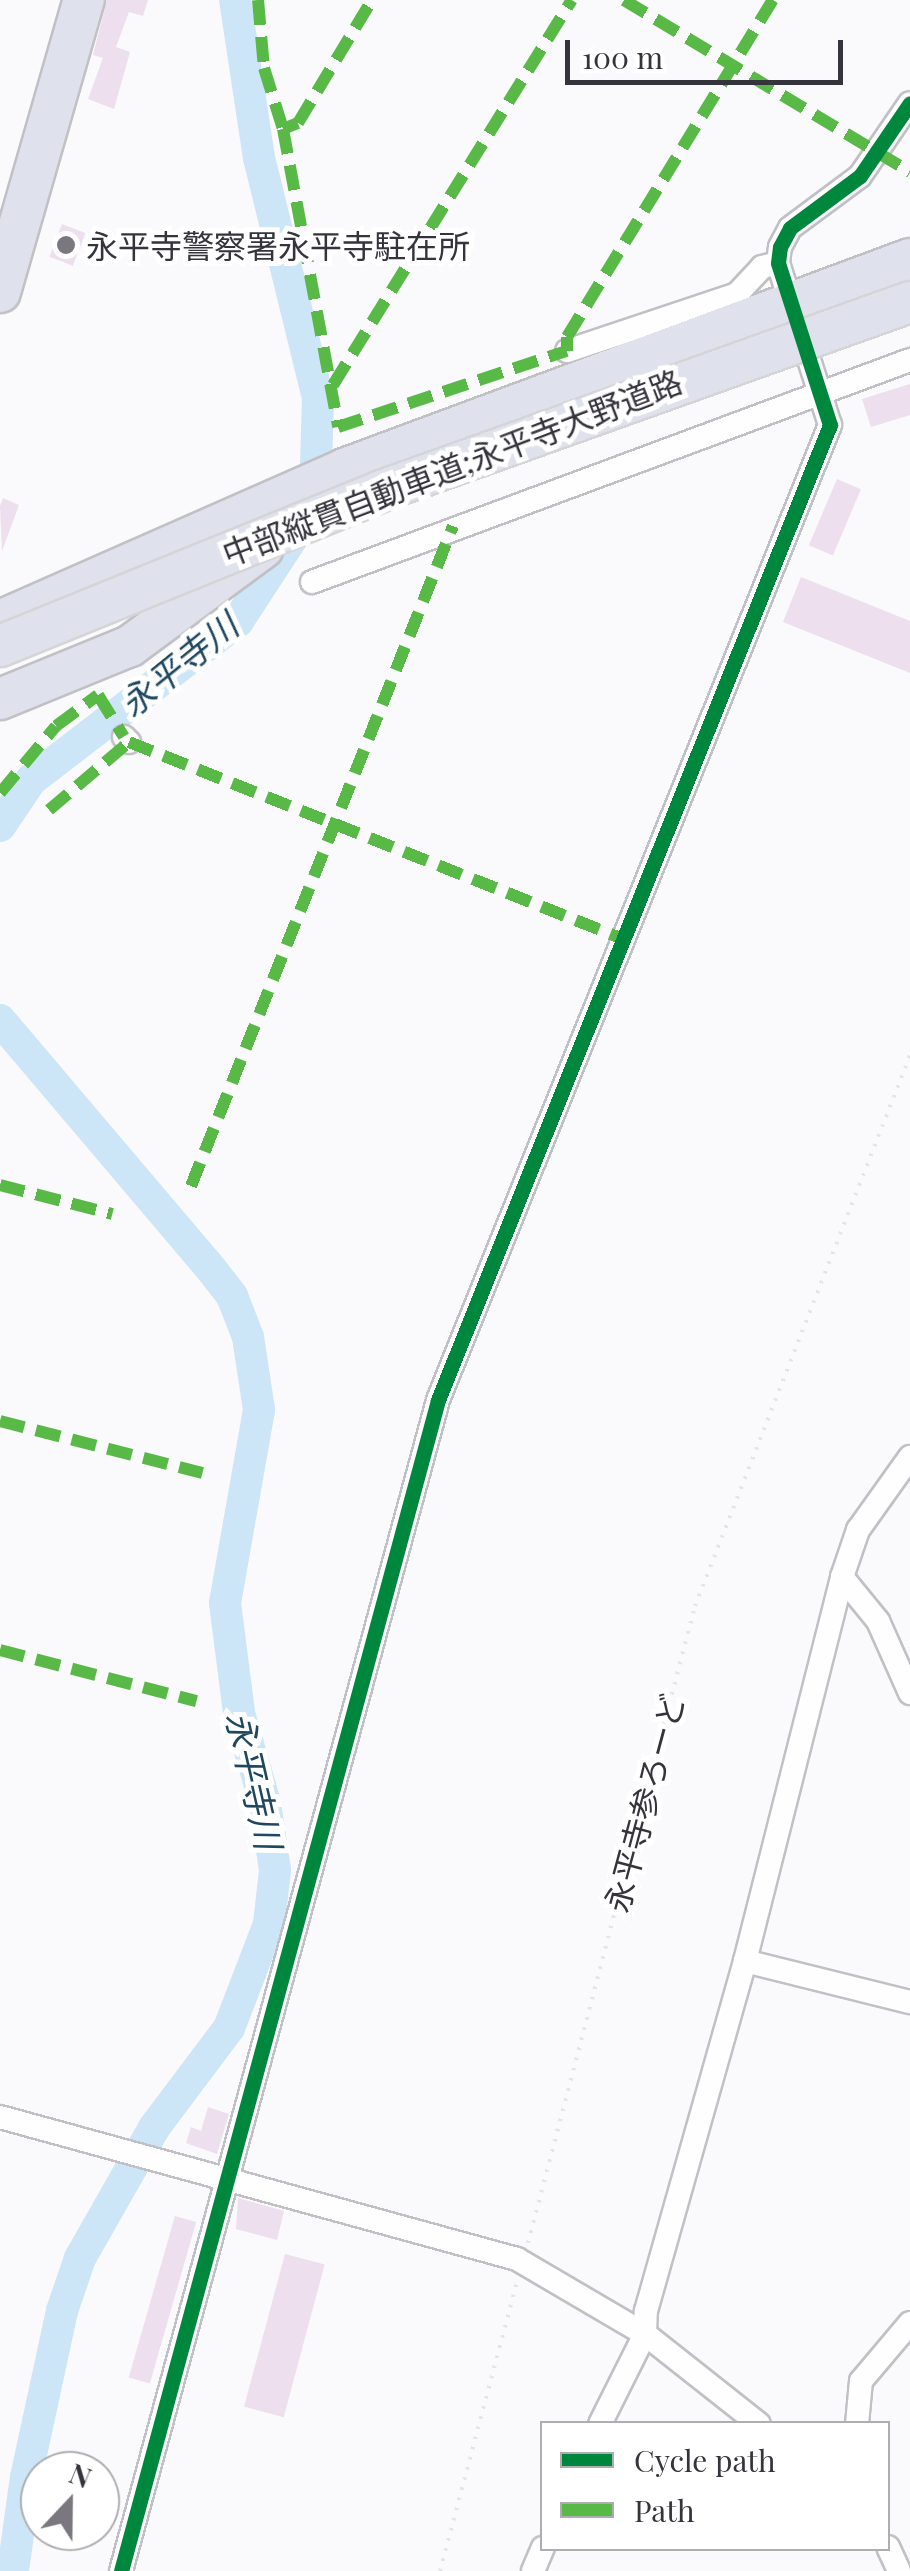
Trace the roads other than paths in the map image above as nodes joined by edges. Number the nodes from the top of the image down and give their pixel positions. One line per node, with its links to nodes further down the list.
1 (78, 1): 5 (highway)
2 (910, 103): 4 (street)
3 (910, 259): 7 (highway)
4 (778, 263): 7 (street); 8 (street)
5 (0, 292)
6 (910, 302): 14 (highway, 中部縦貫自動車道;永平寺大野道路, bridge)
7 (793, 305): 10 (street); 11 (highway)
8 (567, 350)
9 (910, 360): 10 (street)
10 (823, 389): 12 (street); 22 (street)
11 (343, 484): 13 (highway); 15 (highway, bridge)
12 (312, 582)
13 (0, 621)
14 (0, 646)
15 (0, 699)
16 (910, 1457): 17 (street)
17 (842, 1578): 18 (street); 19 (street)
18 (910, 1693)
19 (746, 1961): 20 (street); 24 (street)
20 (910, 2002)
21 (0, 2116): 22 (street)
22 (226, 2181): 24 (street); 28 (street)
23 (910, 2323): 27 (street)
24 (646, 2334): 25 (street); 26 (street)
25 (602, 2421)
26 (755, 2421)
27 (857, 2421)
28 (121, 2571)

